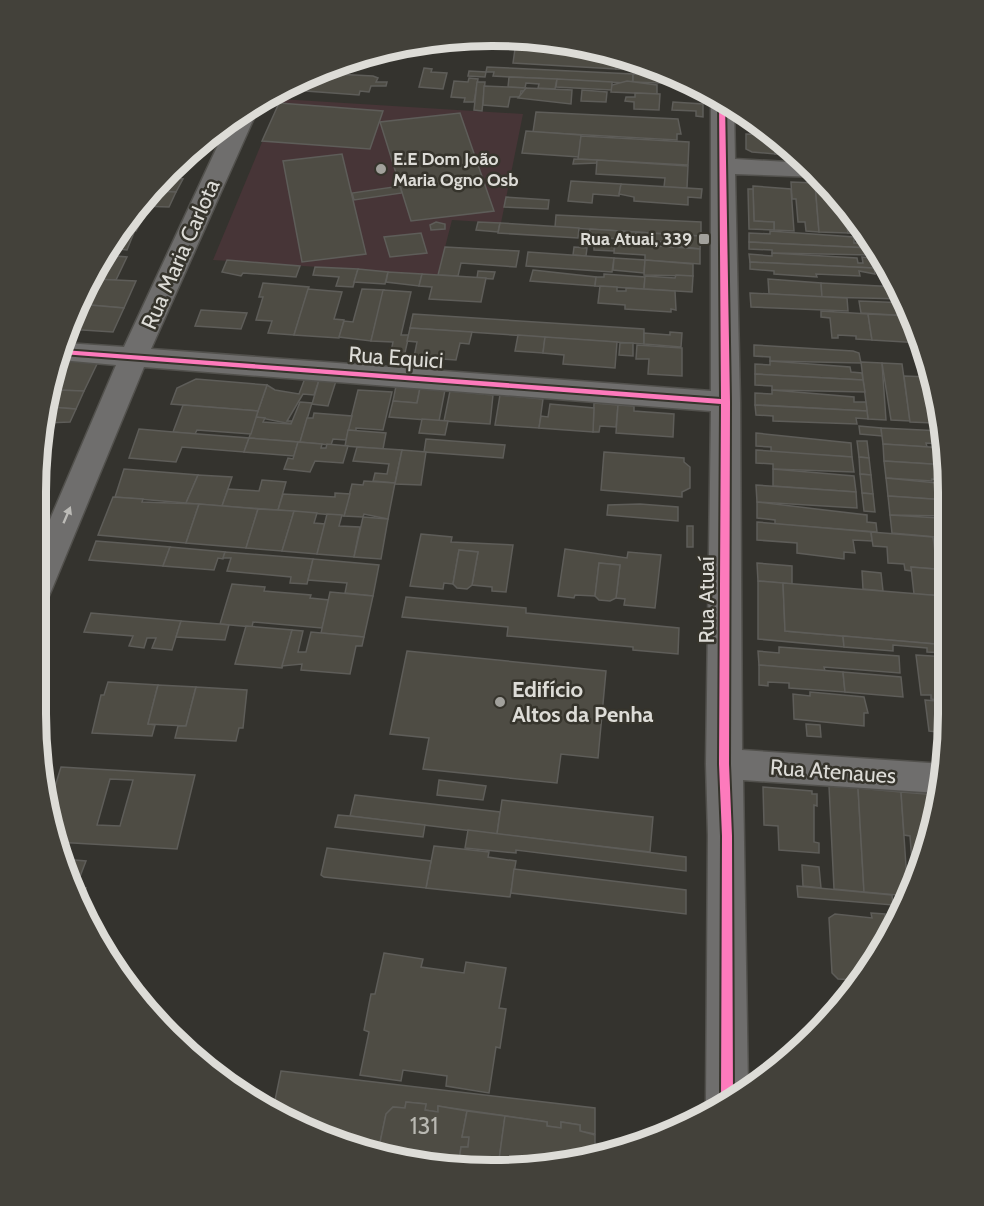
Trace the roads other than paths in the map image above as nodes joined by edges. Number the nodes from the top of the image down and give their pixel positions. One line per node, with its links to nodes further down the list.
1 (722, 110): 3 (street, Rua Atuaí)
2 (238, 126): 6 (street, Rua Maria Carlota)
3 (722, 165): 4 (street); 7 (street, Rua Atuaí)
4 (800, 170)
5 (69, 352): 6 (street, Rua Equici)
6 (134, 357): 7 (street, Rua Equici); 8 (street, Rua Maria Carlota, one-way to 6)
7 (726, 402): 9 (street, Rua Atuaí)
8 (46, 565)
9 (724, 764): 10 (street, Rua Atenaues); 11 (street, Rua Atuaí)
10 (933, 777)
11 (727, 1092)

